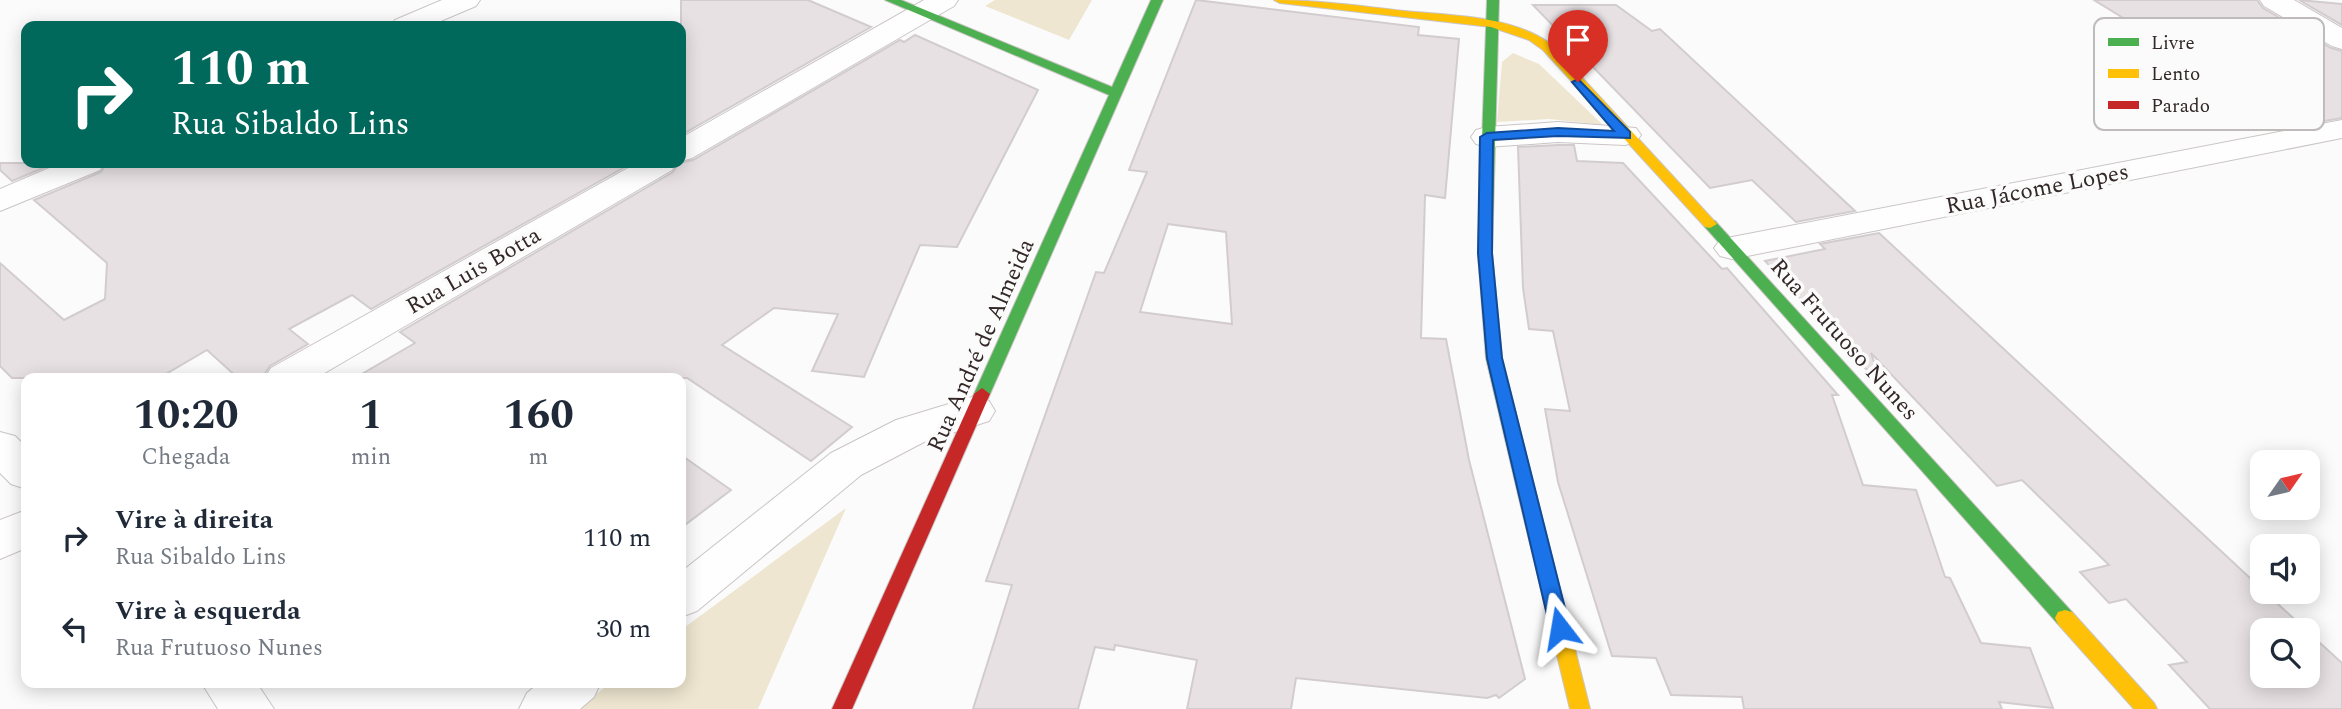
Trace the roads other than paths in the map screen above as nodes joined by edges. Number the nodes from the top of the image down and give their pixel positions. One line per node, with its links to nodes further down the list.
1 (466, 0): 9 (street)
2 (891, 0): 7 (street)
3 (1157, 0): 13 (street, Rua André de Almeida)
4 (1280, 0): 10 (street, Rua Frutuoso Nunes)
5 (1493, 0): 10 (street)
6 (2274, 0): 8 (street)
7 (932, 6): 13 (street); 17 (street)
8 (2305, 18)
9 (417, 21)
10 (1493, 24): 15 (street, Rua Frutuoso Nunes); 16 (street)
11 (2324, 29): 12 (street)
12 (2342, 40)
13 (1117, 94): 23 (street, Rua André de Almeida)
14 (2342, 129): 21 (street, Rua Jácome Lopes)
15 (1625, 135): 16 (street); 21 (street, Rua Frutuoso Nunes)
16 (1487, 137): 34 (street)
17 (686, 148)
18 (76, 168): 20 (street)
19 (651, 168): 22 (street, Rua Luis Botta)
20 (0, 201)
21 (1732, 248): 35 (street, Rua Frutuoso Nunes)
22 (294, 373)
23 (975, 411): 28 (street); 33 (street, Rua André de Almeida)
24 (0, 447): 25 (street)
25 (21, 468)
26 (21, 530): 27 (street)
27 (0, 541)
28 (686, 594)
29 (231, 688): 31 (street)
30 (570, 688): 32 (street)
31 (250, 709)
32 (544, 709)
33 (842, 709)
34 (1580, 709)
35 (2147, 709)

